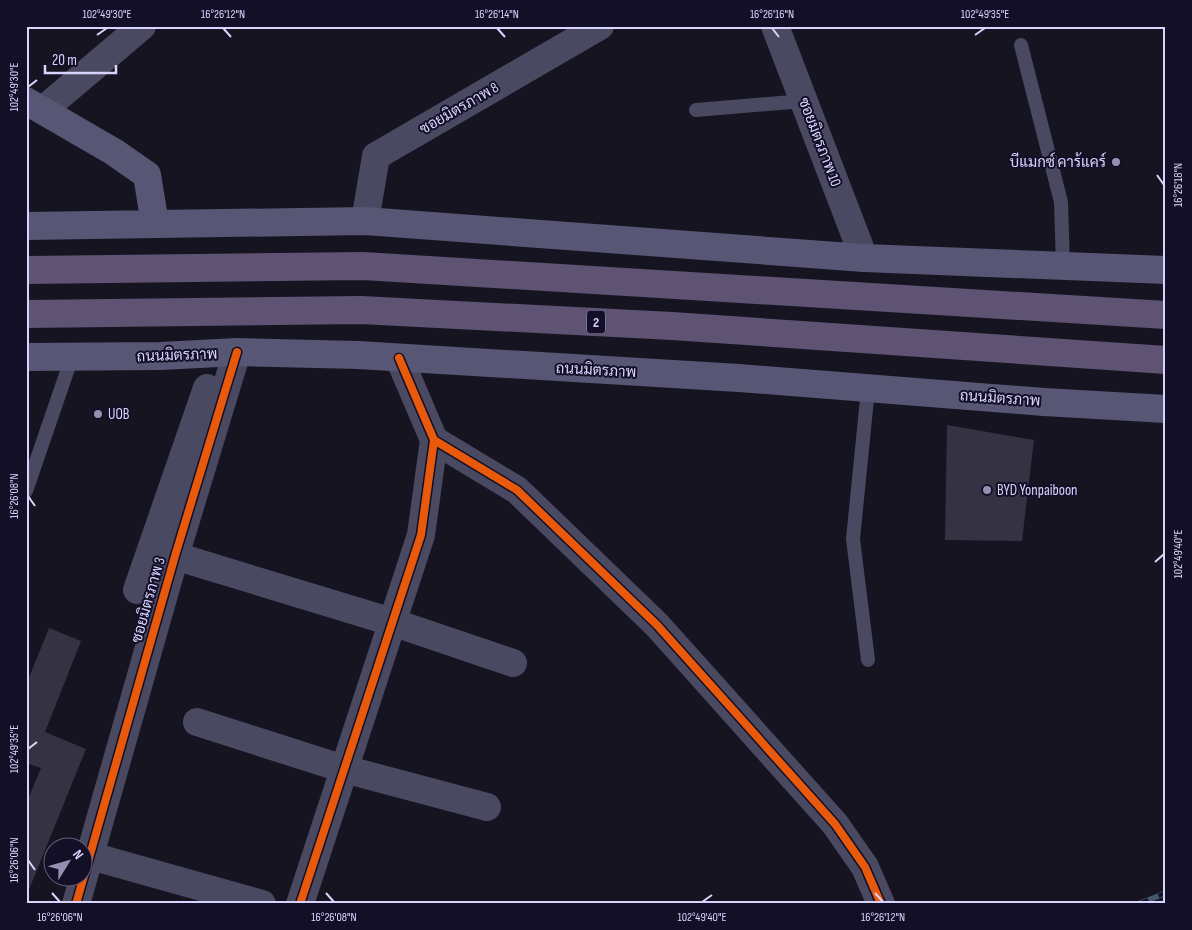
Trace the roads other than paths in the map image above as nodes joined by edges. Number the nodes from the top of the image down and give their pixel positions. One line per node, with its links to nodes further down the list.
1 (142, 26): 6 (street)
2 (600, 26): 8 (street, ซอยมิตรภาพ 8)
3 (775, 26): 5 (street, ซอยมิตรภาพ 10)
4 (1021, 45): 12 (lane)
5 (804, 101): 7 (lane); 11 (street, ซอยมิตรภาพ 10)
6 (35, 105): 9 (main road)
7 (696, 110)
8 (365, 221): 9 (main road); 11 (main road)
9 (155, 224): 10 (main road)
10 (26, 226)
11 (864, 258): 12 (main road)
12 (1063, 266): 14 (main road)
13 (26, 270): 16 (main road)
14 (1166, 270)
15 (26, 314): 21 (main road, 2)
16 (1166, 315)
17 (228, 353): 19 (main road, ถนนมิตรภาพ); 20 (main road, ถนนมิตรภาพ); 26 (street, ซอยมิตรภาพ 3); 27 (street)
18 (26, 357): 19 (main road, ถนนมิตรภาพ)
19 (72, 357): 25 (lane)
20 (399, 358): 22 (main road, ถนนมิตรภาพ); 24 (street)
21 (1166, 360)
22 (868, 389): 23 (main road, ถนนมิตรภาพ); 29 (lane)
23 (1166, 409)
24 (434, 440): 28 (street); 40 (street)
25 (26, 491)
26 (175, 556): 28 (street); 34 (street, ซอยมิตรภาพ 3)
27 (138, 590)
28 (392, 622): 30 (street); 32 (street)
29 (868, 660)
30 (513, 663)
31 (197, 722): 32 (street)
32 (344, 769): 33 (street); 39 (street)
33 (487, 807)
34 (92, 852)
35 (92, 856): 38 (street)
36 (81, 888): 37 (street, ซอยมิตรภาพ 3)
37 (76, 904)
38 (262, 904)
39 (300, 904)
40 (882, 904)

